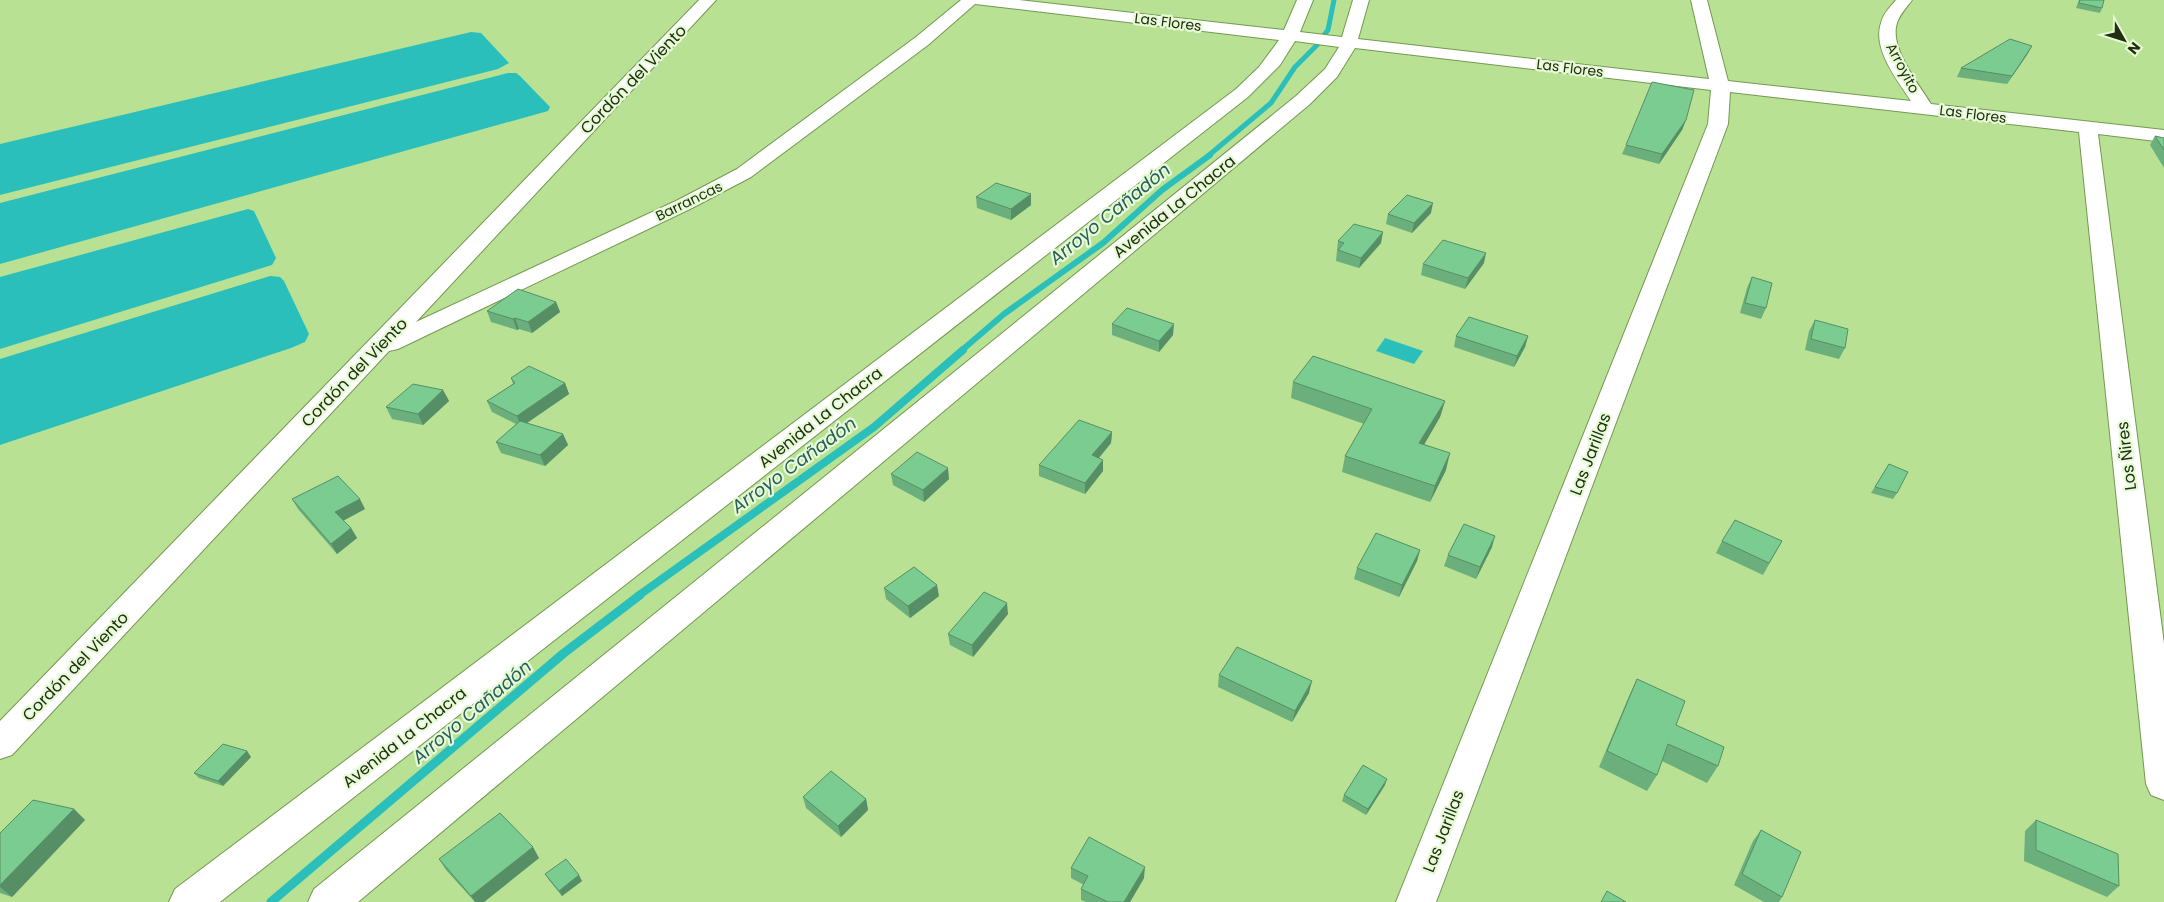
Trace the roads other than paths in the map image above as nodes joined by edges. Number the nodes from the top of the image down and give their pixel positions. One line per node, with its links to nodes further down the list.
1 (708, 0): 14 (street, Cordón del Viento)
2 (971, 0): 14 (street, Barrancas)
3 (977, 0): 8 (street, Las Flores)
4 (1306, 0): 8 (street, Avenida La Chacra)
5 (1361, 0): 9 (street, Avenida La Chacra)
6 (1699, 0): 10 (street, Las Jarillas)
7 (1904, 0): 11 (street, Arroyito)
8 (1292, 36): 9 (street, Las Flores); 17 (street, Avenida La Chacra)
9 (1349, 43): 10 (street, Las Flores); 18 (street, Avenida La Chacra)
10 (1720, 85): 11 (street, Las Flores); 19 (street, Las Jarillas)
11 (1926, 109): 12 (street, Las Flores)
12 (2088, 128): 13 (street, Las Flores); 16 (street, Los Ñires)
13 (2164, 136)
14 (374, 351): 15 (street, Cordón del Viento)
15 (0, 744)
16 (2164, 784)
17 (189, 902)
18 (328, 902)
19 (1416, 902)

